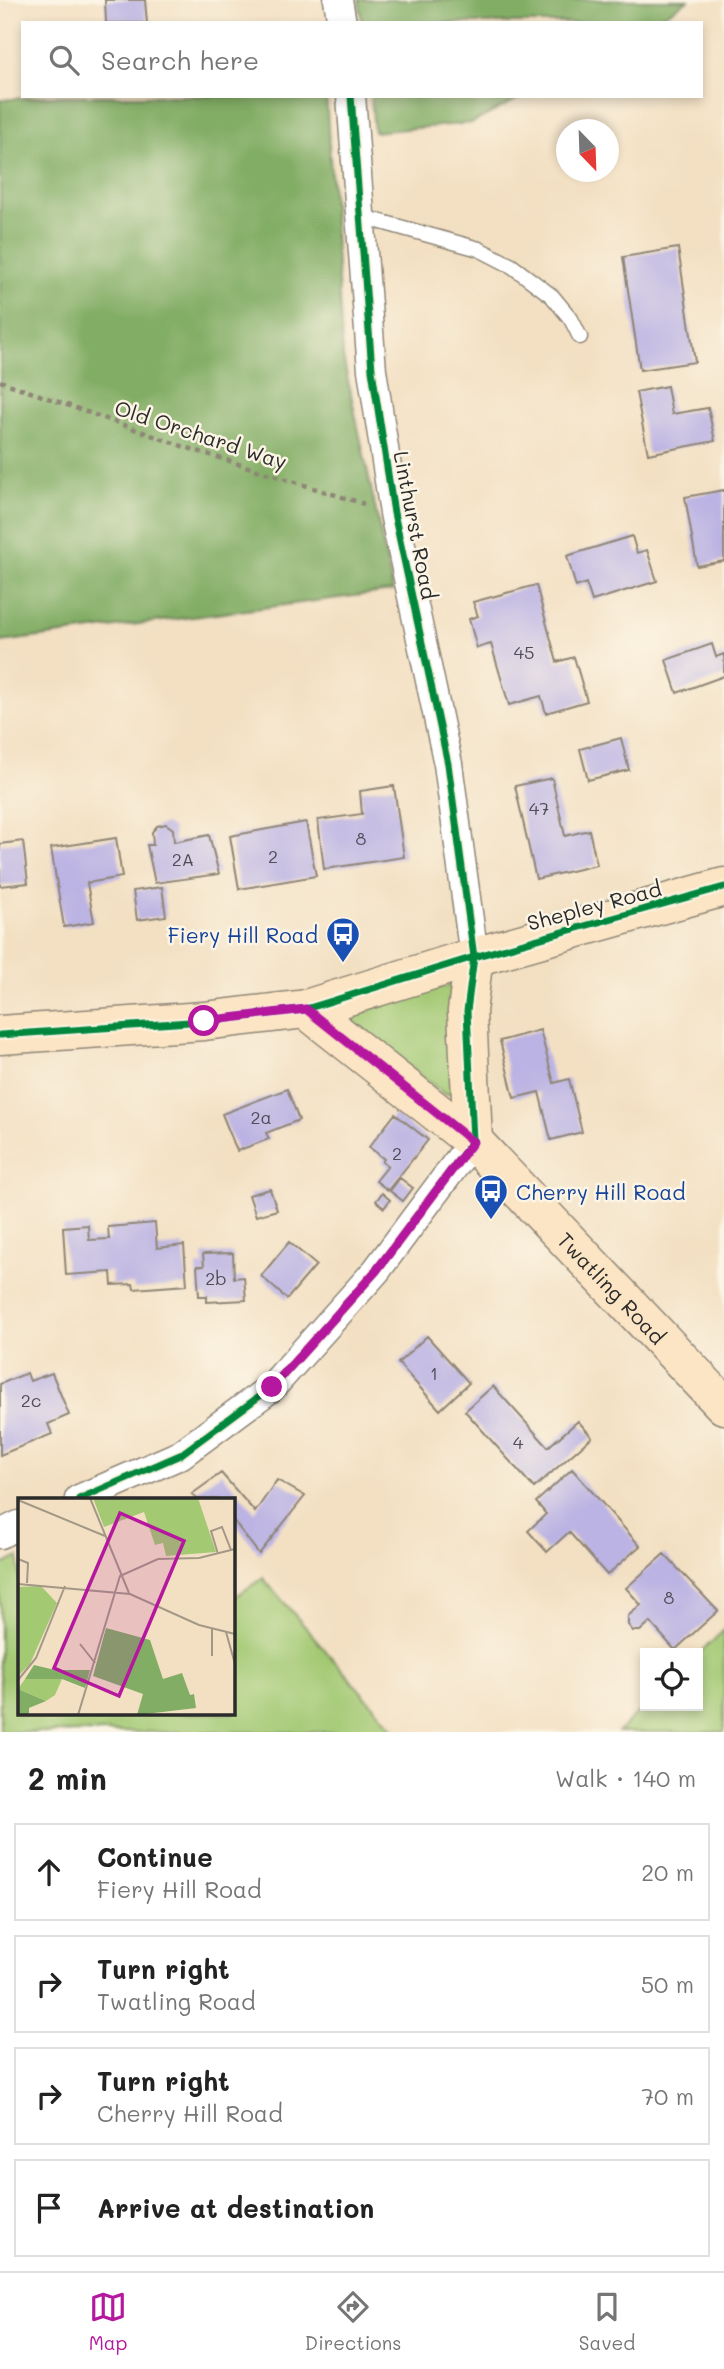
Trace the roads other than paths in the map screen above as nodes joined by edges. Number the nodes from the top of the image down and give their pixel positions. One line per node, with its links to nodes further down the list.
1 (338, 0): 2 (street)
2 (342, 21)
3 (351, 98): 4 (street, Linthurst Road)
4 (360, 216): 5 (lane); 7 (street, Linthurst Road)
5 (580, 337)
6 (724, 887): 7 (street, Shepley Road)
7 (474, 957): 8 (street); 10 (street)
8 (306, 1009): 9 (street); 10 (street, Twatling Road)
9 (0, 1035)
10 (473, 1142): 11 (street, Twatling Road); 12 (street)
11 (724, 1405)
12 (81, 1498)
13 (18, 1525): 14 (street)
14 (0, 1534)

